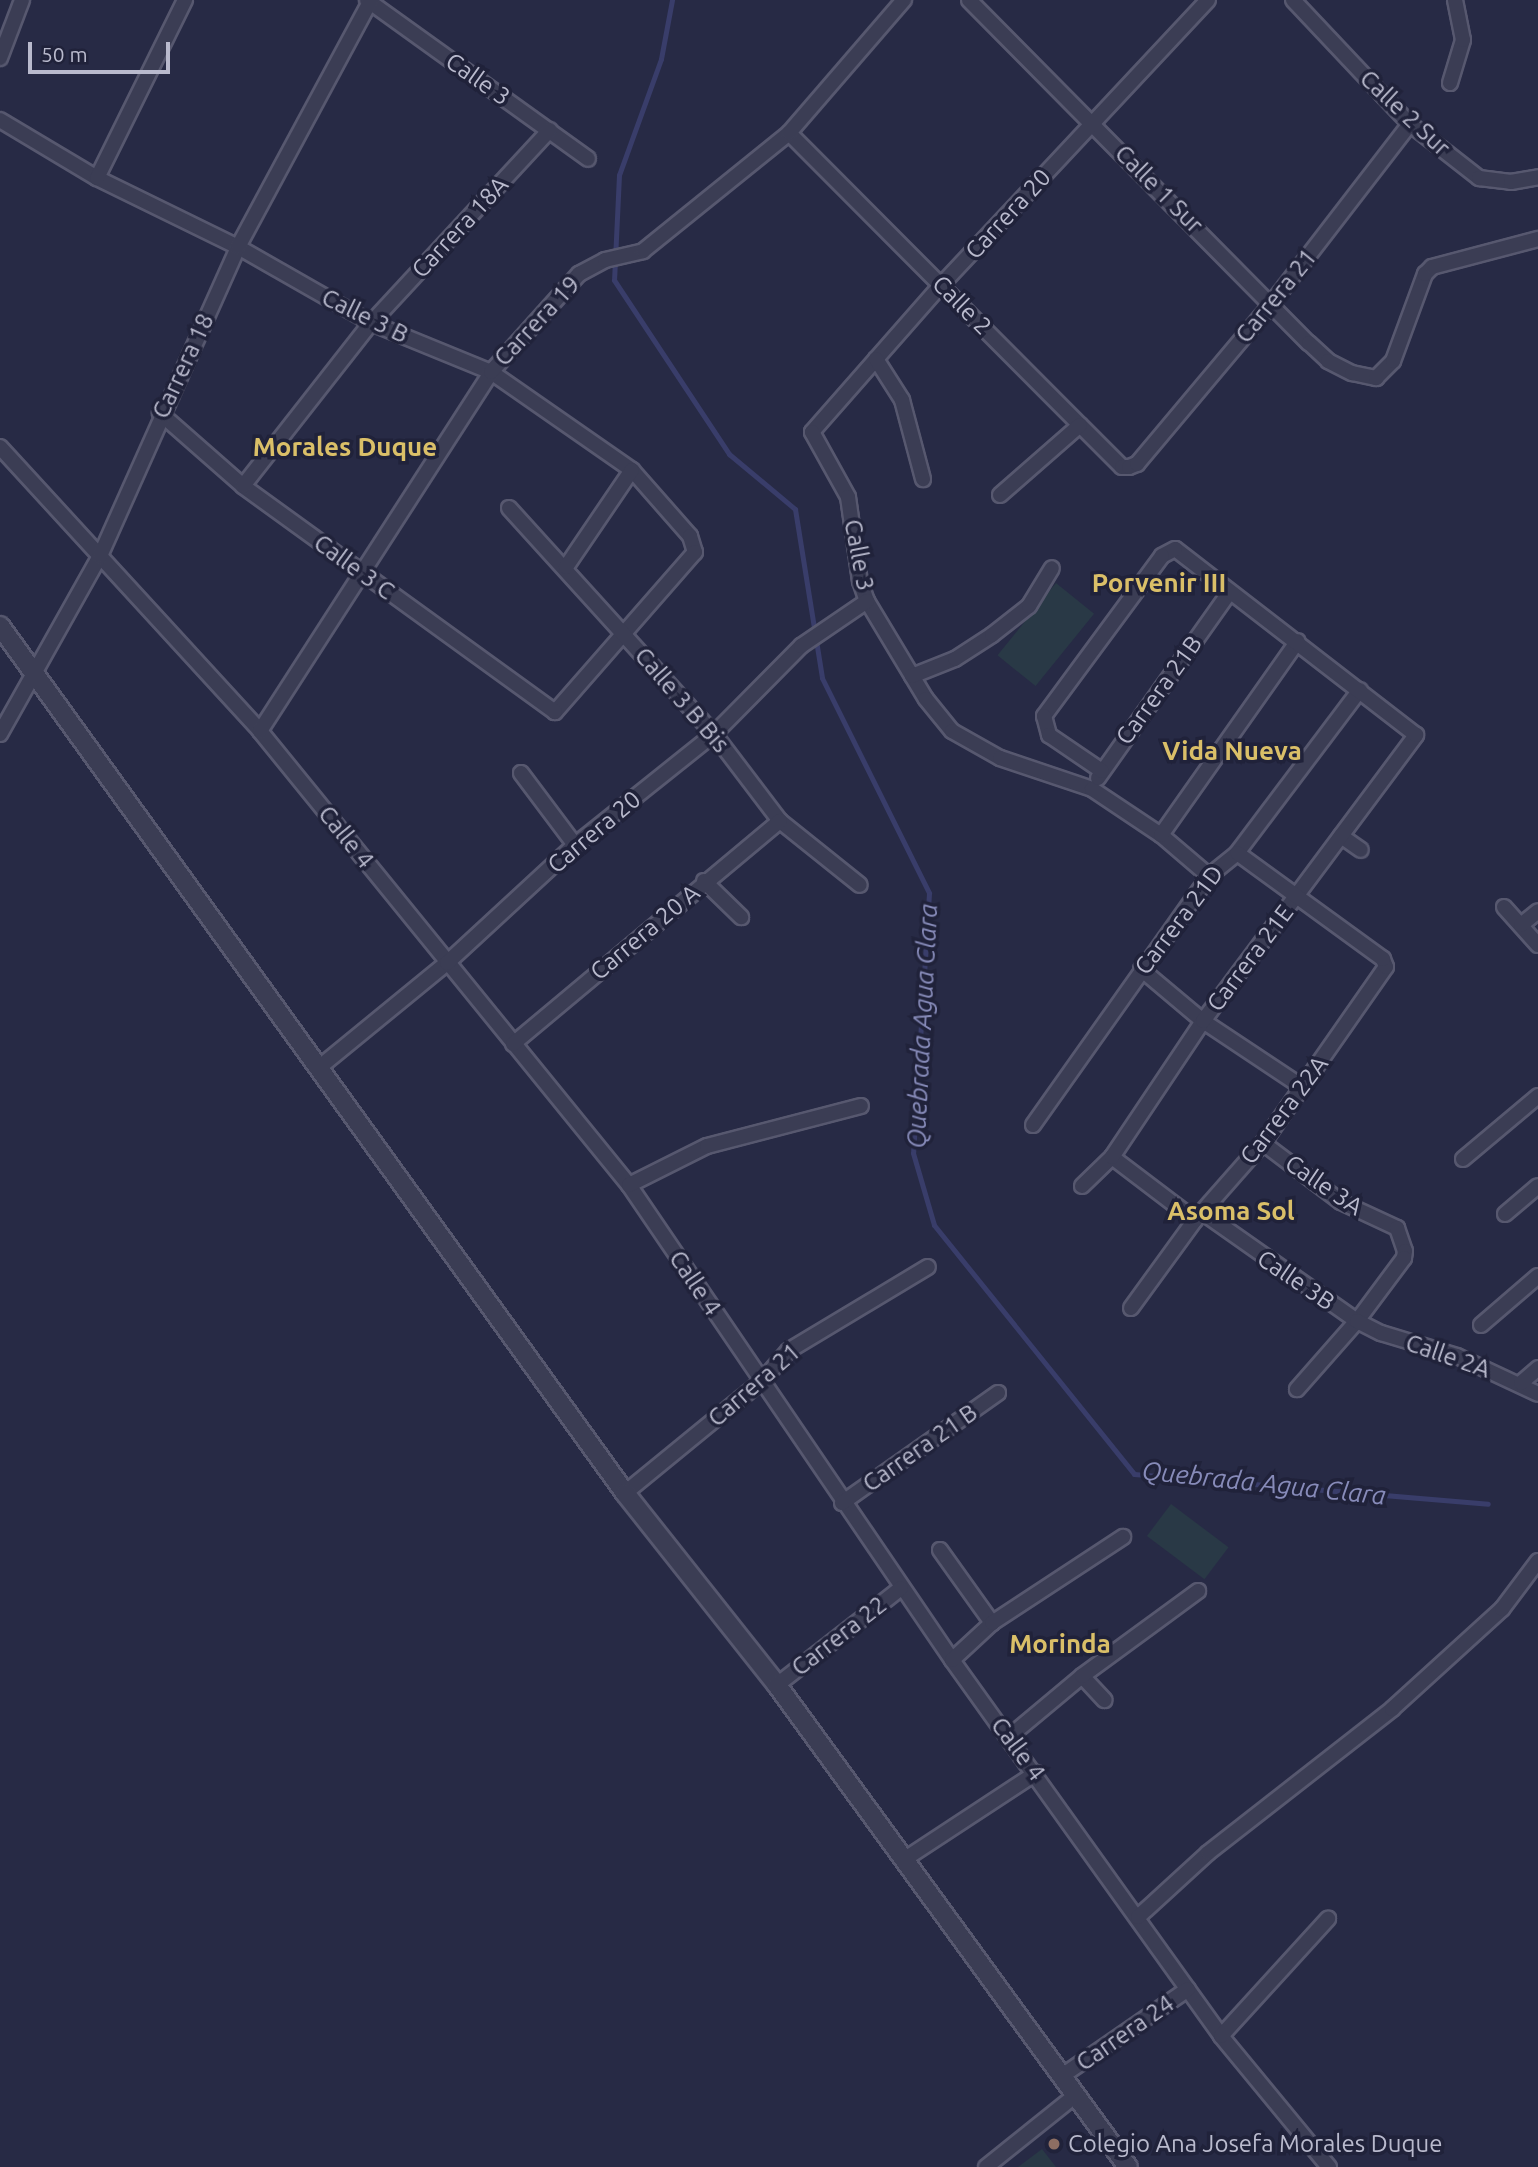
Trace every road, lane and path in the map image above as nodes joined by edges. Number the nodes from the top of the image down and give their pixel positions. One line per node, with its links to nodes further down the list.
1 (22, 0): 9 (street)
2 (185, 0): 18 (street)
3 (904, 0): 15 (street, Carrera 19)
4 (969, 0): 12 (street, Calle 1 Sur)
5 (1208, 0): 12 (street, Carrera 20)
6 (1293, 0): 13 (street, Calle 2 Sur)
7 (1455, 0): 10 (street)
8 (370, 1): 14 (street, Calle 3); 20 (street, Carrera 18)
9 (0, 58)
10 (1450, 83)
11 (0, 120): 18 (street, Calle 3 B)
12 (1094, 123): 21 (street, Carrera 20); 22 (street, Calle 1 Sur)
13 (1410, 124): 17 (street, Calle 2 Sur); 22 (street, Carrera 21)
14 (550, 131): 16 (street, Calle 3); 23 (street, Carrera 18A)
15 (789, 133): 21 (street, Calle 2); 25 (street, Carrera 19)
16 (588, 159)
17 (1538, 177)
18 (97, 178): 20 (street, Calle 3 B)
19 (1538, 239): 22 (street, Calle 1 Sur)
20 (238, 247): 23 (street, Calle 3 B); 26 (street, Carrera 18)
21 (942, 284): 24 (street, Carrera 20); 27 (street, Calle 2)
22 (1272, 303): 30 (street, Carrera 21)
23 (371, 323): 25 (street, Calle 3 B); 33 (street, Carrera 18A)
24 (876, 359): 28 (street, Carrera 20); 32 (street)
25 (491, 372): 31 (street, Calle 3 B); 39 (street, Carrera 19)
26 (160, 413): 33 (street, Calle 3 C); 36 (street, Carrera 18)
27 (1080, 425): 30 (street, Calle 2); 34 (street)
28 (812, 432): 41 (street, Calle 3)
29 (0, 447): 36 (street, Calle 4)
30 (1137, 464)
31 (632, 470): 37 (street); 43 (street, Calle 3 B)
32 (923, 479)
33 (243, 486): 39 (street, Calle 3 C)
34 (1000, 495)
35 (509, 508): 37 (street, Calle 3 B Bis)
36 (100, 556): 45 (street, Carrera 18); 48 (street, Calle 4)
37 (566, 567): 43 (street, Calle 3 B Bis)
38 (1052, 568): 46 (street)
39 (361, 573): 43 (street, Calle 3 C); 48 (street, Carrera 19)
40 (1229, 593): 44 (street); 51 (street, Carrera 21B); 51 (street)
41 (867, 601): 46 (street, Calle 3); 50 (street, Carrera 20)
42 (0, 626): 45 (street)
43 (626, 635): 50 (street, Calle 3 B Bis)
44 (1298, 641): 47 (street); 55 (street)
45 (32, 672): 49 (street, Carrera 18); 73 (street)
46 (912, 677): 53 (street, Calle 3)
47 (1360, 690): 56 (street, Carrera 21E); 59 (street, Carrera 21D)
48 (260, 731): 69 (street, Calle 4)
49 (0, 734)
50 (714, 734): 54 (street, Calle 3 B Bis); 57 (street, Carrera 20)
51 (1102, 771): 53 (street, Carrera 21B)
52 (521, 773): 57 (street)
53 (1092, 789): 55 (street, Calle 3)
54 (780, 821): 61 (street, Carrera 20 A); 62 (street, Calle 3 B Bis)
55 (1161, 835): 60 (street, Calle 3)
56 (1341, 836): 58 (street); 63 (street, Carrera 21E)
57 (575, 845): 69 (street, Carrera 20)
58 (1361, 850)
59 (1237, 853): 60 (street, Carrera 21D); 63 (street)
60 (1209, 876): 70 (street, Carrera 21D)
61 (704, 881): 66 (street); 72 (street, Carrera 20 A)
62 (860, 885)
63 (1296, 896): 71 (street, Carrera 21E); 74 (street, Carrera 22A)
64 (1504, 907): 67 (street)
65 (1538, 911): 67 (street)
66 (741, 917)
67 (1521, 926): 68 (street)
68 (1538, 945)
69 (447, 963): 72 (street, Calle 4); 73 (street, Carrera 20)
70 (1141, 969): 71 (street); 77 (street, Carrera 21D)
71 (1203, 1021): 74 (street); 79 (street, Carrera 21E)
72 (513, 1044): 81 (street, Calle 4)
73 (321, 1066): 97 (street)
74 (1301, 1086): 78 (street, Carrera 22A)
75 (1538, 1096): 80 (street)
76 (861, 1106): 81 (street)
77 (1033, 1125)
78 (1263, 1143): 85 (street, Carrera 22A); 89 (street, Calle 3A)
79 (1112, 1157): 83 (street, Carrera 21E); 85 (street, Calle 3B)
80 (1463, 1159)
81 (629, 1185): 92 (street, Calle 4)
82 (1538, 1185): 84 (street)
83 (1082, 1186)
84 (1505, 1214)
85 (1199, 1216): 88 (street, Carrera 22A); 89 (street, Calle 3B)
86 (928, 1267): 92 (street, Carrera 21)
87 (1538, 1276): 90 (street)
88 (1131, 1308)
89 (1357, 1321): 93 (street, Calle 2A); 94 (street)
90 (1481, 1325)
91 (1538, 1368): 93 (street)
92 (762, 1381): 97 (street, Carrera 21); 98 (street, Calle 4)
93 (1521, 1383): 96 (street, Calle 2A)
94 (1297, 1389)
95 (998, 1393): 98 (street, Carrera 21 B)
96 (1538, 1394)
97 (625, 1493): 107 (street)
98 (842, 1503): 102 (street, Calle 4)
99 (1123, 1537): 104 (street)
100 (940, 1550): 104 (street)
101 (1538, 1561): 112 (street)
102 (901, 1588): 105 (street, Calle 4); 107 (street, Carrera 22)
103 (1198, 1591): 106 (street)
104 (992, 1623): 105 (street)
105 (952, 1660): 109 (street, Calle 4)
106 (1082, 1676): 108 (street); 109 (street)
107 (776, 1685): 111 (street)
108 (1104, 1700)
109 (1009, 1737): 110 (street, Calle 4)
110 (1036, 1773): 111 (street); 112 (street, Calle 4)
111 (905, 1859): 116 (street)
112 (1138, 1917): 114 (street, Calle 4)
113 (1328, 1919): 115 (street)
114 (1188, 1989): 115 (street, Calle 4); 116 (street, Carrera 24)
115 (1221, 2036): 120 (street, Calle 4)
116 (1062, 2076): 117 (street)
117 (1076, 2095): 118 (street, Carrera 24); 119 (street)
118 (986, 2167)
119 (1128, 2167)
120 (1329, 2167)

